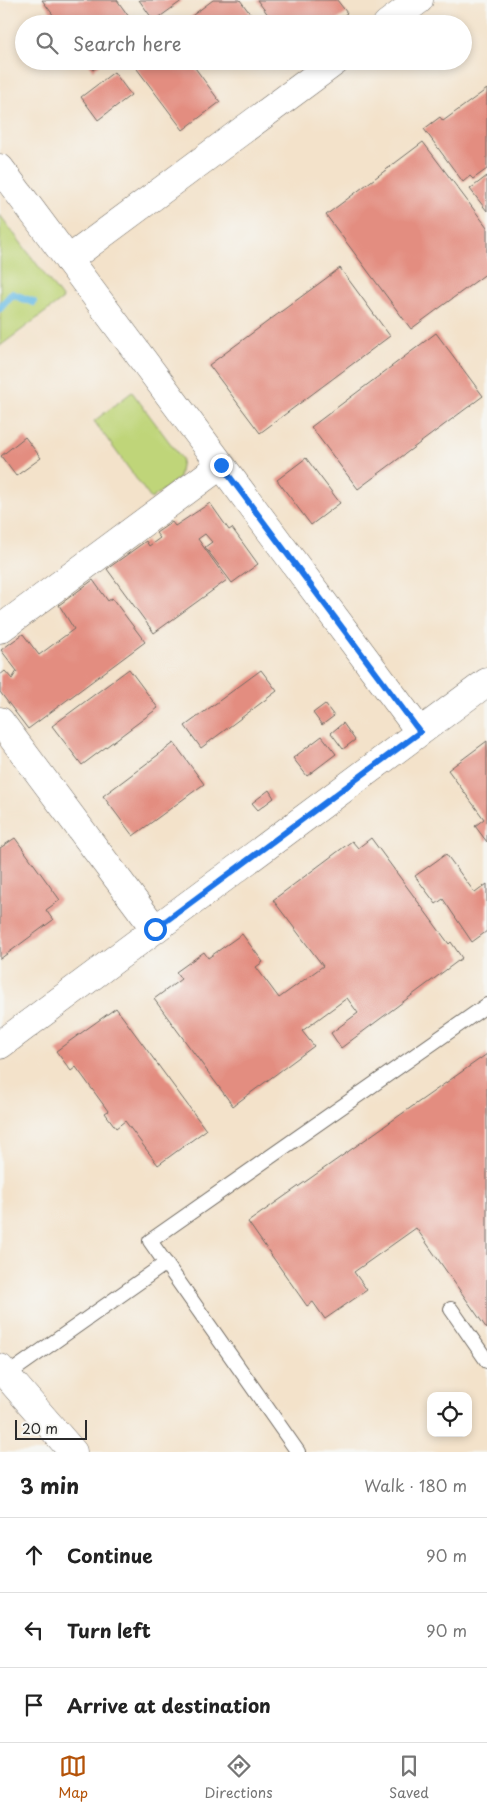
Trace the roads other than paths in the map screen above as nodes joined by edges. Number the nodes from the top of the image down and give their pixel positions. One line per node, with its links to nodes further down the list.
1 (419, 0): 2 (street)
2 (399, 15)
3 (324, 70): 5 (street)
4 (0, 168): 5 (street)
5 (68, 260): 6 (street)
6 (221, 465): 7 (street); 10 (street)
7 (0, 629)
8 (487, 682): 10 (street)
9 (0, 721): 11 (street)
10 (420, 732): 11 (street)
11 (155, 929): 13 (street)
12 (487, 1005): 14 (lane)
13 (0, 1045)
14 (166, 1264): 17 (lane); 19 (lane)
15 (451, 1309): 16 (lane)
16 (487, 1361)
17 (3, 1371): 18 (street)
18 (74, 1452)
19 (298, 1452)

